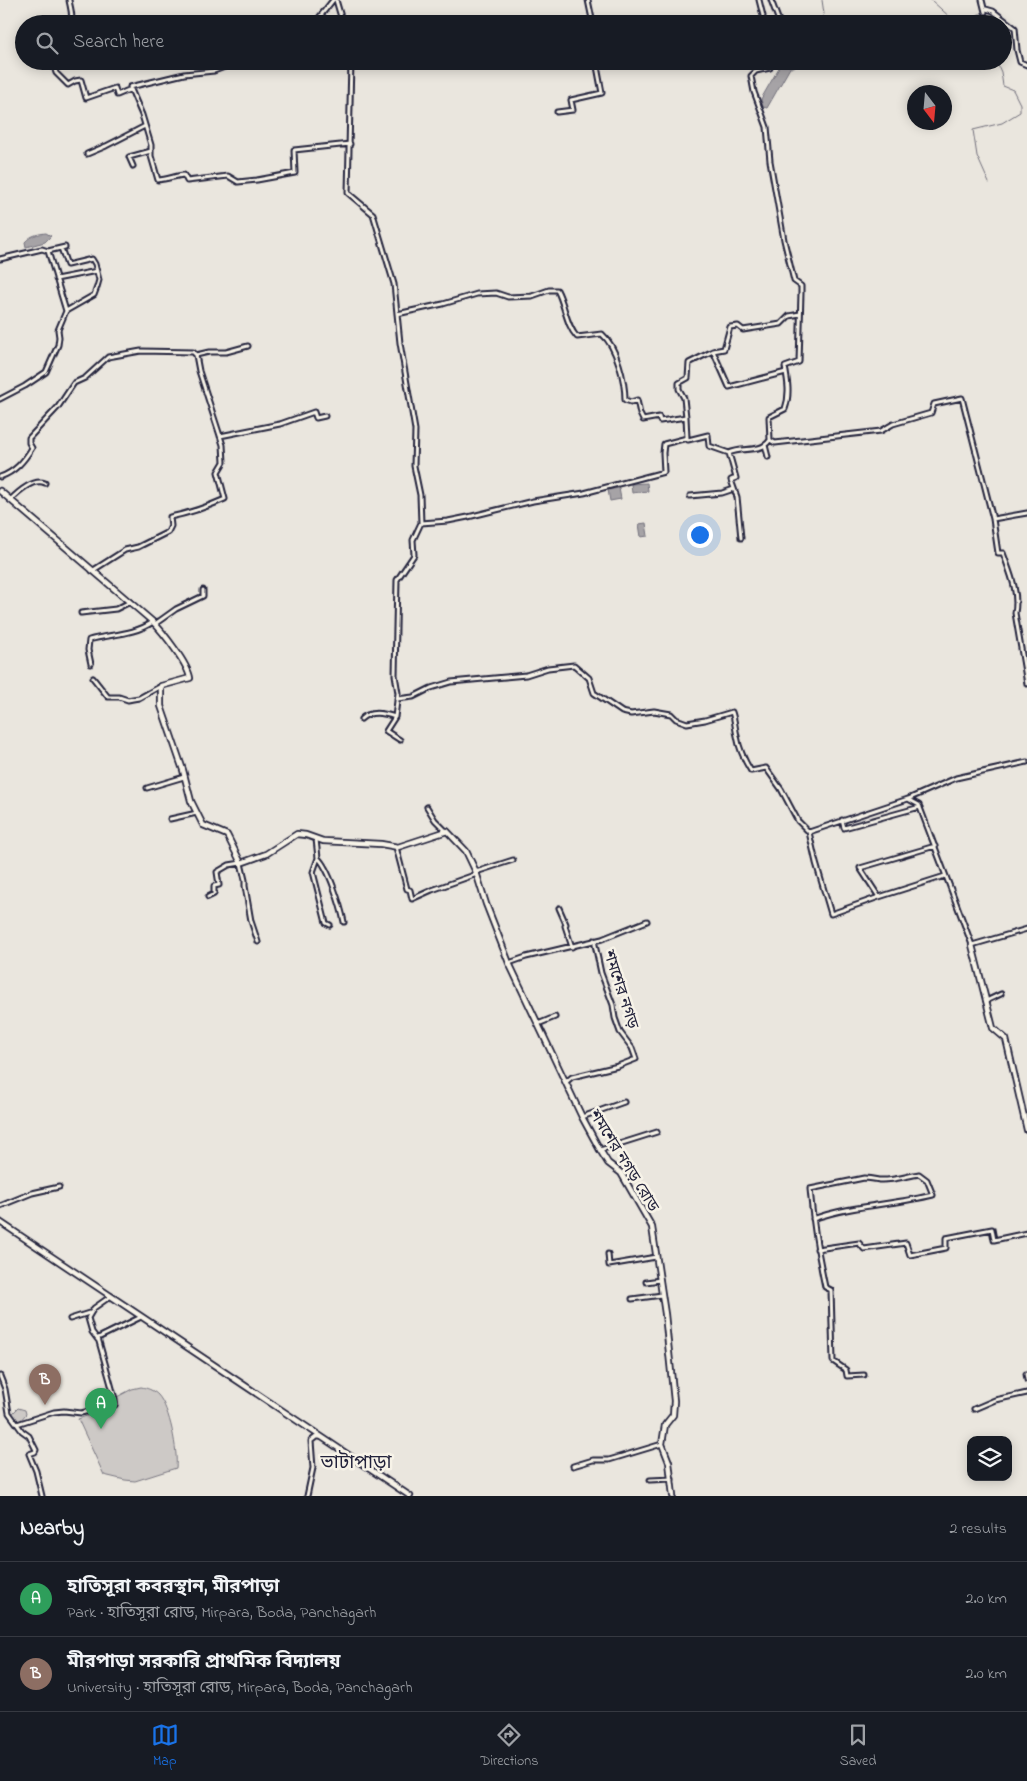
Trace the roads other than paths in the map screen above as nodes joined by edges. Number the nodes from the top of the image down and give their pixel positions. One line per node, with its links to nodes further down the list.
1 (69, 0): 7 (street)
2 (335, 0): 8 (street); 9 (street)
3 (588, 0): 10 (street)
4 (759, 0): 11 (street)
5 (772, 0): 12 (street)
6 (982, 0): 13 (street)
7 (72, 15)
8 (322, 15)
9 (340, 15)
10 (591, 15)
11 (763, 15)
12 (777, 15)
13 (998, 15)
14 (1012, 26): 15 (street)
15 (1027, 65)
16 (55, 70): 21 (street)
17 (214, 70): 21 (street)
18 (350, 70): 24 (street)
19 (598, 70): 22 (street)
20 (761, 70): 34 (street)
21 (131, 89): 23 (street)
22 (557, 112)
23 (145, 126): 25 (street); 26 (street)
24 (350, 144): 25 (street); 33 (street)
25 (151, 151): 27 (street)
26 (87, 154)
27 (133, 166)
28 (48, 251): 29 (street); 30 (street); 31 (street)
29 (0, 258)
30 (97, 271): 31 (street); 32 (street)
31 (56, 278): 32 (street)
32 (66, 311): 39 (street)
33 (397, 314): 41 (street); 56 (street)
34 (800, 314): 36 (street); 38 (street)
35 (248, 346): 37 (street)
36 (712, 351): 38 (street); 41 (street)
37 (196, 355): 42 (street); 48 (street)
38 (786, 372): 44 (street)
39 (0, 399)
40 (325, 416): 42 (street)
41 (686, 417): 43 (street)
42 (220, 436): 58 (street)
43 (687, 438): 46 (street); 56 (street)
44 (770, 440): 45 (street); 55 (street)
45 (765, 446): 46 (street); 47 (street)
46 (729, 453): 50 (street)
47 (768, 457)
48 (0, 477)
49 (46, 483): 53 (street)
50 (734, 489): 52 (street); 57 (street)
51 (0, 491): 53 (street)
52 (690, 496)
53 (10, 500): 58 (street)
54 (1027, 513): 55 (street)
55 (993, 519): 65 (street)
56 (421, 523): 67 (street)
57 (741, 538)
58 (92, 571): 60 (street)
59 (202, 590): 62 (street)
60 (130, 602): 61 (street); 62 (street)
61 (81, 613)
62 (154, 623): 63 (street); 66 (street)
63 (91, 664)
64 (93, 678): 66 (street)
65 (1027, 684)
66 (161, 686): 72 (street)
67 (397, 699): 68 (street); 81 (street)
68 (395, 717): 69 (street); 70 (street)
69 (361, 719)
70 (400, 740)
71 (1027, 762): 74 (street)
72 (184, 777): 73 (street); 77 (street)
73 (147, 788)
74 (908, 799): 76 (street); 79 (street)
75 (427, 807): 80 (street)
76 (920, 807): 79 (street); 83 (street)
77 (197, 812): 78 (street); 87 (street)
78 (170, 819)
79 (842, 820): 81 (street)
80 (448, 831): 84 (street); 88 (street, শমশের নগড় রোড)
81 (810, 832): 91 (street)
82 (316, 839): 84 (street); 85 (street); 87 (street)
83 (935, 846): 89 (street); 91 (street)
84 (396, 847): 88 (street)
85 (318, 858): 94 (street); 95 (street)
86 (513, 860): 88 (street)
87 (241, 863): 90 (street); 98 (street)
88 (476, 873): 101 (street, শমশের নগড় রোড)
89 (945, 876): 91 (street); 99 (street)
90 (208, 897)
91 (878, 898)
92 (559, 908): 100 (street)
93 (647, 921): 97 (street, শমশের নগড়)
94 (344, 922)
95 (330, 925)
96 (1027, 929): 99 (street)
97 (594, 940): 100 (street, শমশের নগড়); 106 (street, শমশের নগড়)
98 (258, 942)
99 (972, 945): 103 (street)
100 (572, 947): 101 (street, শমশের নগড়)
101 (509, 963): 105 (street, শমশের নগড় রোড)
102 (1001, 994): 103 (street)
103 (986, 1001): 109 (street)
104 (555, 1017): 105 (street)
105 (538, 1024): 106 (street, শমশের নগড় রোড)
106 (566, 1082): 108 (street, শমশের নগড় রোড)
107 (624, 1102): 108 (street)
108 (582, 1117): 111 (street, শমশের নগড় রোড)
109 (1027, 1130)
110 (657, 1132): 111 (street)
111 (600, 1150): 119 (street, শমশের নগড় রোড)
112 (59, 1187): 113 (street)
113 (0, 1206)
114 (813, 1219): 114 (street); 117 (street)
115 (0, 1222): 123 (street)
116 (1027, 1233): 117 (street)
117 (817, 1249): 130 (street)
118 (608, 1254): 119 (street)
119 (656, 1258): 120 (street, শমশের নগড় রোড)
120 (660, 1280): 121 (street); 122 (street, শমশের নগড় রোড)
121 (646, 1282)
122 (662, 1295): 124 (street); 137 (street, শমশের নগড় রোড)
123 (111, 1296): 125 (street); 126 (street)
124 (632, 1300)
125 (90, 1313): 127 (street); 128 (street)
126 (141, 1317): 128 (street); 136 (street)
127 (70, 1319)
128 (98, 1340): 135 (street)
129 (1027, 1374): 132 (street)
130 (864, 1375)
131 (0, 1376): 135 (street)
132 (1027, 1380)
133 (1027, 1393): 134 (street)
134 (974, 1409)
135 (18, 1424): 141 (street)
136 (323, 1437): 142 (street); 143 (street)
137 (662, 1444): 138 (street); 139 (street)
138 (573, 1466)
139 (672, 1479): 140 (street); 144 (street)
140 (650, 1480)
141 (42, 1496)
142 (307, 1496)
143 (410, 1496)
144 (673, 1496)

